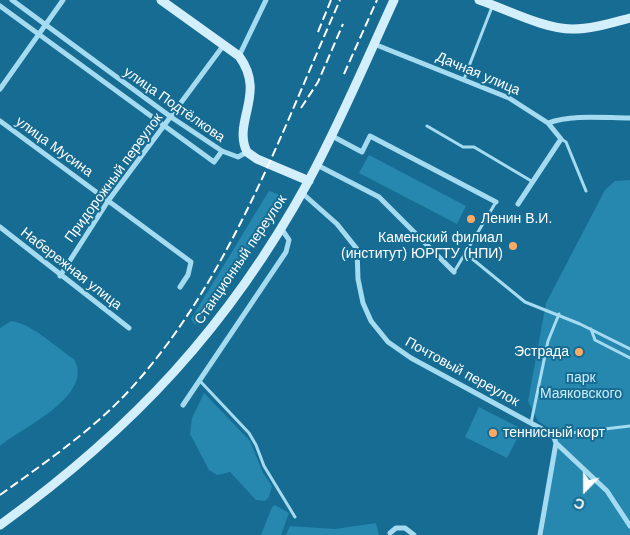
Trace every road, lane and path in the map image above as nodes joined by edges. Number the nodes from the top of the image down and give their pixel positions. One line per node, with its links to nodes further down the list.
1 (12, 0): 10 (street, улица Подтёлкова)
2 (63, 0): 10 (street)
3 (161, 0): 13 (main road)
4 (266, 0): 14 (street)
5 (394, 0): 12 (main road, Станционный переулок)
6 (479, 0): 7 (main road)
7 (493, 5): 9 (main road); 15 (lane)
8 (0, 6): 11 (street, улица Подтёлкова)
9 (630, 18)
10 (44, 26): 11 (street); 17 (street, улица Подтёлкова)
11 (38, 35): 16 (street); 22 (street, улица Подтёлкова)
12 (374, 44): 15 (street, Дачная улица); 23 (main road, Станционный переулок)
13 (224, 46): 14 (main road); 17 (street, Придорожный переулок)
14 (239, 56): 26 (main road)
15 (464, 79): 20 (street, Дачная улица)
16 (0, 89)
17 (171, 117): 22 (street, Придорожный переулок); 25 (street, улица Подтёлкова)
18 (630, 118): 20 (street)
19 (0, 122): 32 (street, улица Мусина)
20 (548, 124): 24 (street, Дачная улица)
21 (427, 126): 29 (lane)
22 (164, 127): 25 (street, улица Подтёлкова); 32 (street, Придорожный переулок)
23 (332, 136): 27 (main road, Станционный переулок); 33 (street)
24 (560, 139): 29 (street); 30 (lane)
25 (222, 151): 26 (street)
26 (248, 152): 28 (main road)
27 (317, 165): 28 (main road, Станционный переулок); 38 (street)
28 (309, 181): 31 (main road, Станционный переулок)
29 (533, 182): 34 (street)
30 (586, 191)
31 (302, 194): 36 (main road, Станционный переулок); 48 (street, Почтовый переулок)
32 (108, 201): 39 (street, Придорожный переулок); 40 (street, улица Мусина)
33 (496, 202): 37 (lane)
34 (518, 204)
35 (0, 227): 39 (street, Набережная улица)
36 (281, 228): 46 (street); 53 (main road, Станционный переулок)
37 (465, 253): 38 (lane); 41 (lane)
38 (454, 272)
39 (60, 276): 42 (street, Набережная улица)
40 (180, 287)
41 (559, 314): 43 (lane); 48 (lane)
42 (129, 328)
43 (591, 329): 44 (lane); 45 (lane)
44 (630, 349)
45 (630, 358)
46 (199, 380): 47 (street); 52 (lane)
47 (183, 405)
48 (532, 423): 50 (street, Почтовый переулок)
49 (630, 426): 50 (lane)
50 (553, 436): 51 (street)
51 (556, 443): 54 (street); 57 (street)
52 (295, 516)
53 (0, 525)
54 (630, 526)
55 (390, 533): 56 (street)
56 (414, 535)
57 (540, 535)

